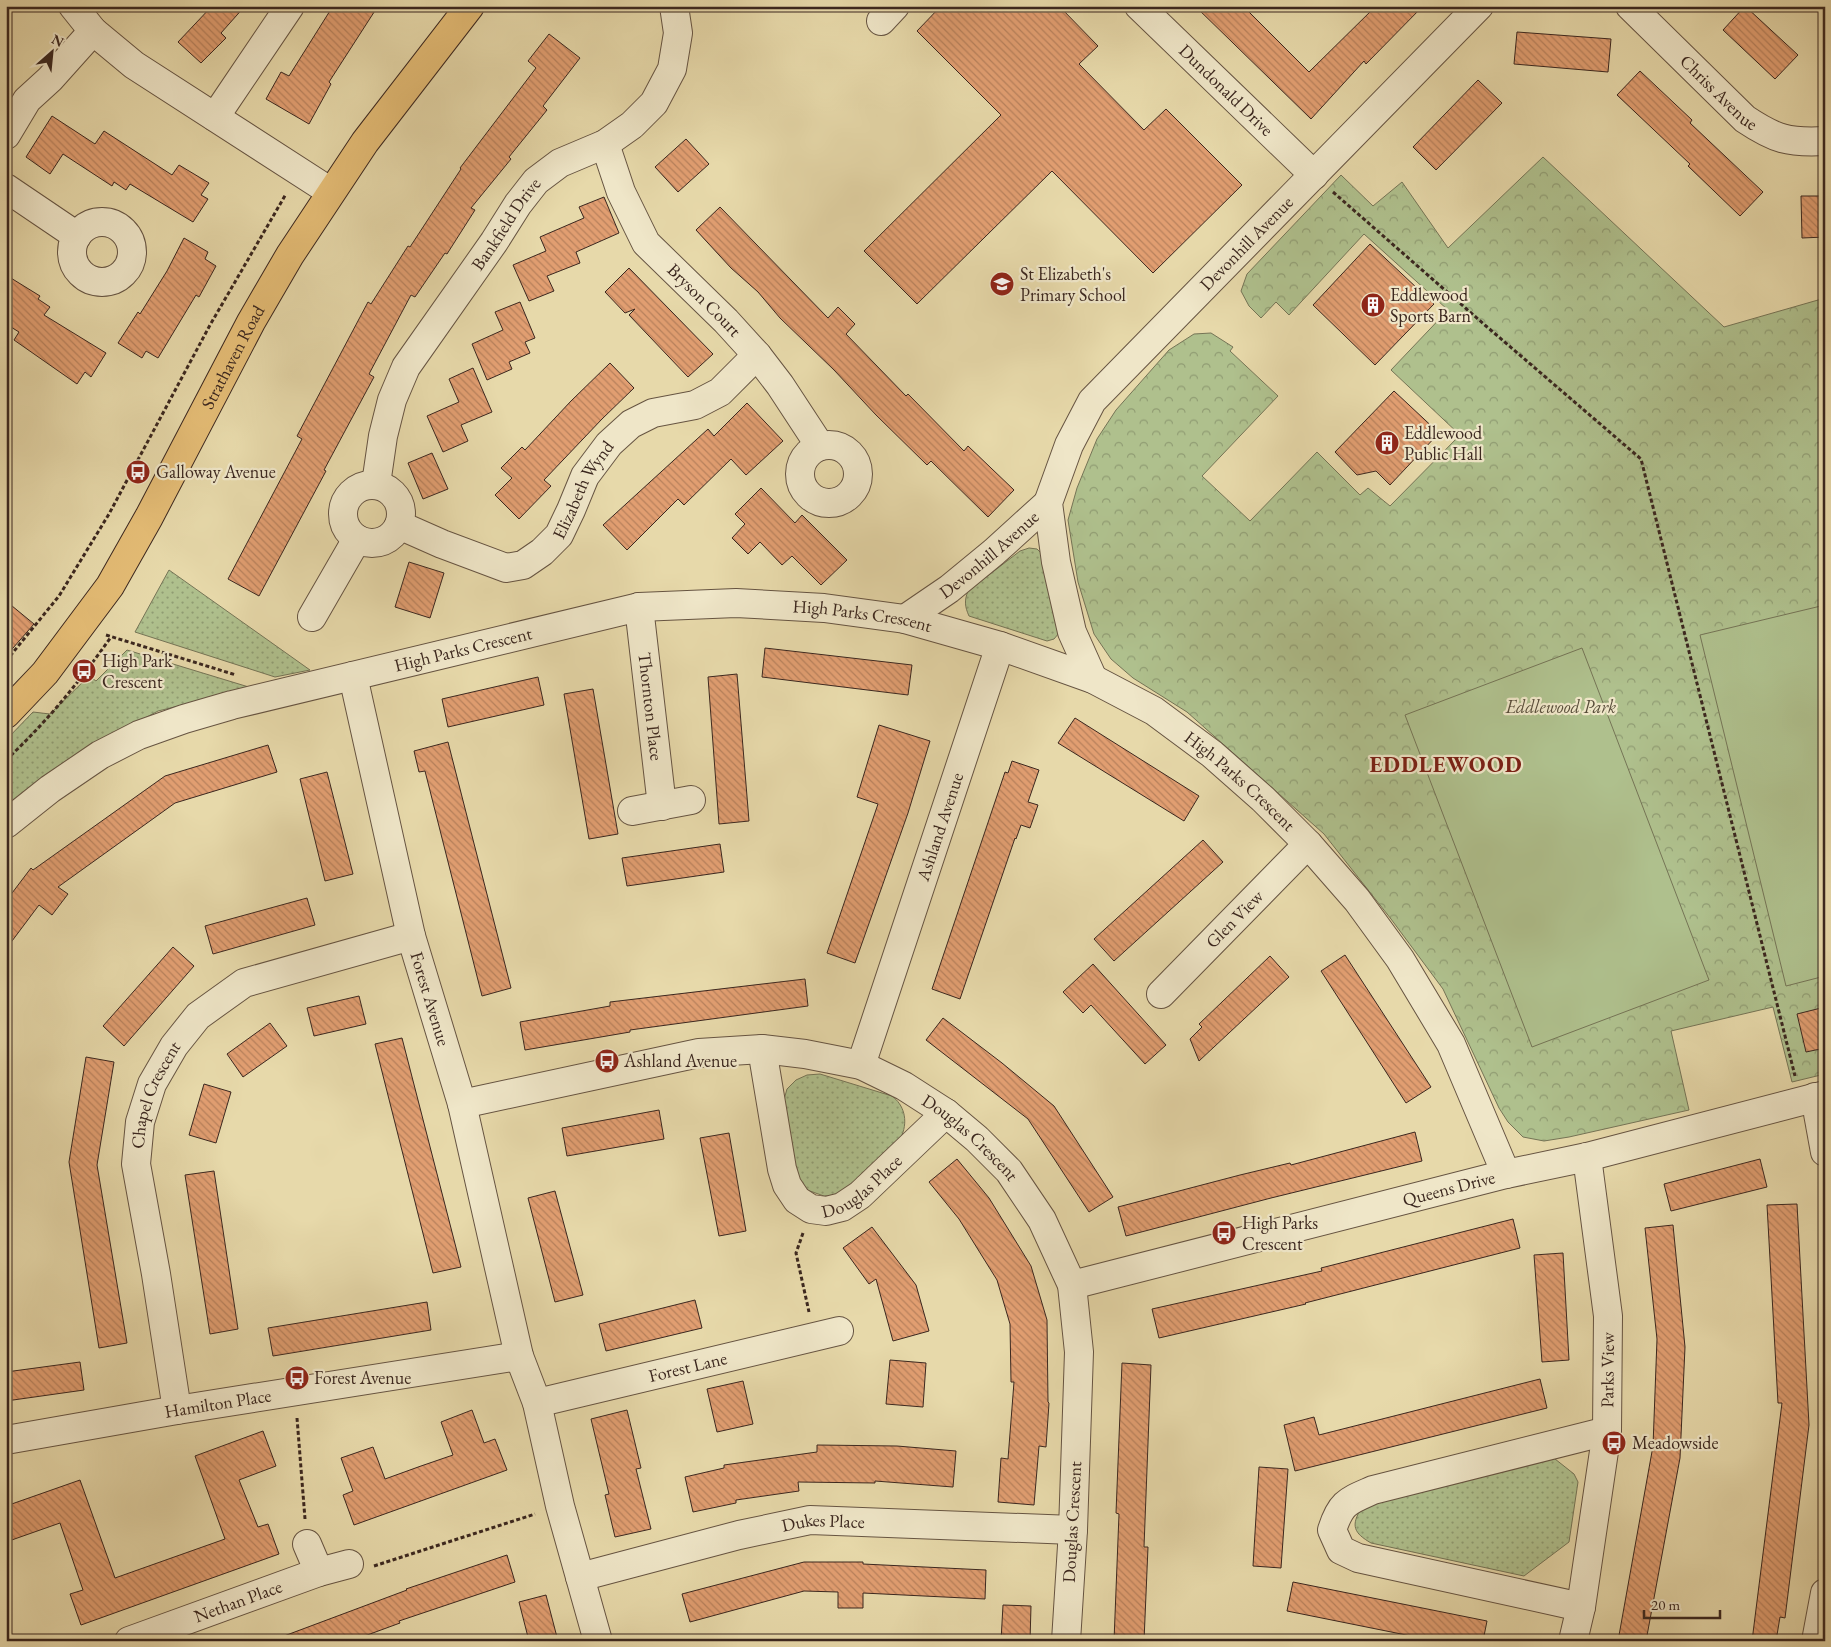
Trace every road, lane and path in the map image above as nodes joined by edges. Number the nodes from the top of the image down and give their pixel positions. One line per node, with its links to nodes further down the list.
1 (73, 6): 8 (street)
2 (290, 6): 9 (street)
3 (470, 6): 16 (main road, Strathaven Road)
4 (674, 6): 12 (street, Bankfield Drive)
5 (1139, 6): 14 (street, Dundonald Drive)
6 (1479, 6): 14 (street, Devonhill Avenue)
7 (1630, 6): 11 (street, Chriss Avenue)
8 (93, 31): 9 (street); 10 (street)
9 (214, 117): 13 (street)
10 (6, 135)
11 (1825, 140)
12 (605, 144): 18 (street, Bryson Court); 20 (street, Bankfield Drive)
13 (299, 172): 16 (street); 30 (path)
14 (1314, 175): 21 (street, Devonhill Avenue); 45 (path)
15 (6, 188): 17 (street)
16 (331, 192): 27 (main road, Strathaven Road)
17 (77, 236)
18 (757, 355): 19 (street, Bryson Court); 22 (street, Elizabeth Wynd)
19 (820, 446)
20 (376, 484): 22 (street); 23 (street)
21 (1048, 503): 26 (street, Devonhill Avenue); 33 (street, Devonhill Avenue)
22 (399, 525): 23 (street)
23 (357, 539): 25 (street)
24 (639, 607): 26 (street, High Parks Crescent); 31 (street, High Parks Crescent); 37 (street, Thornton Place)
25 (312, 617)
26 (905, 620): 29 (street, High Parks Crescent)
27 (79, 627): 28 (path); 34 (main road, Strathaven Road)
28 (111, 637): 32 (path); 35 (path)
29 (1000, 646): 33 (street, High Parks Crescent); 44 (street, Ashland Avenue)
30 (6, 661)
31 (353, 676): 39 (street, High Parks Crescent); 41 (street, Forest Avenue)
32 (240, 677)
33 (1093, 679): 40 (street, High Parks Crescent)
34 (6, 714)
35 (6, 760)
36 (691, 800): 37 (street)
37 (662, 806): 38 (street)
38 (632, 811)
39 (6, 824)
40 (1308, 844): 42 (street, Glen View); 50 (street, High Parks Crescent)
41 (412, 936): 46 (street, Forest Avenue); 57 (street, Chapel Crescent)
42 (1161, 994)
43 (762, 1049): 44 (street, Douglas Crescent); 46 (street, Douglas Crescent); 51 (street, Douglas Place)
44 (861, 1065): 47 (street, Douglas Crescent)
45 (1814, 1098): 48 (street); 49 (street, Queens Drive)
46 (462, 1104): 54 (street, Forest Avenue)
47 (946, 1113): 51 (street, Douglas Place); 52 (street, Douglas Crescent)
48 (1825, 1152)
49 (1587, 1157): 50 (street, Queens Drive); 58 (street, Parks View)
50 (1506, 1174): 52 (street, Queens Drive)
51 (811, 1209): 53 (path)
52 (1072, 1285): 61 (street, Douglas Crescent)
53 (826, 1334): 56 (street, Forest Lane)
54 (519, 1356): 55 (street, Hamilton Place); 56 (street, Forest Avenue)
55 (294, 1390): 57 (street, Hamilton Place); 62 (path)
56 (537, 1403): 60 (street, Forest Avenue)
57 (177, 1410): 59 (street, Hamilton Place)
58 (1606, 1430): 67 (street, Parks View); 67 (street)
59 (6, 1440)
60 (560, 1506): 63 (path); 65 (street, Forest Avenue)
61 (1073, 1530): 65 (street, Dukes Place); 70 (street, Douglas Crescent)
62 (307, 1544): 64 (street)
63 (349, 1564): 64 (street, Nethan Place)
64 (319, 1572): 68 (street, Nethan Place)
65 (580, 1577): 69 (street, Forest Avenue)
66 (1825, 1593): 72 (street)
67 (1581, 1607): 71 (street, Parks View)
68 (129, 1641)
69 (598, 1641)
70 (1066, 1641)
71 (1573, 1641)
72 (1816, 1641)

